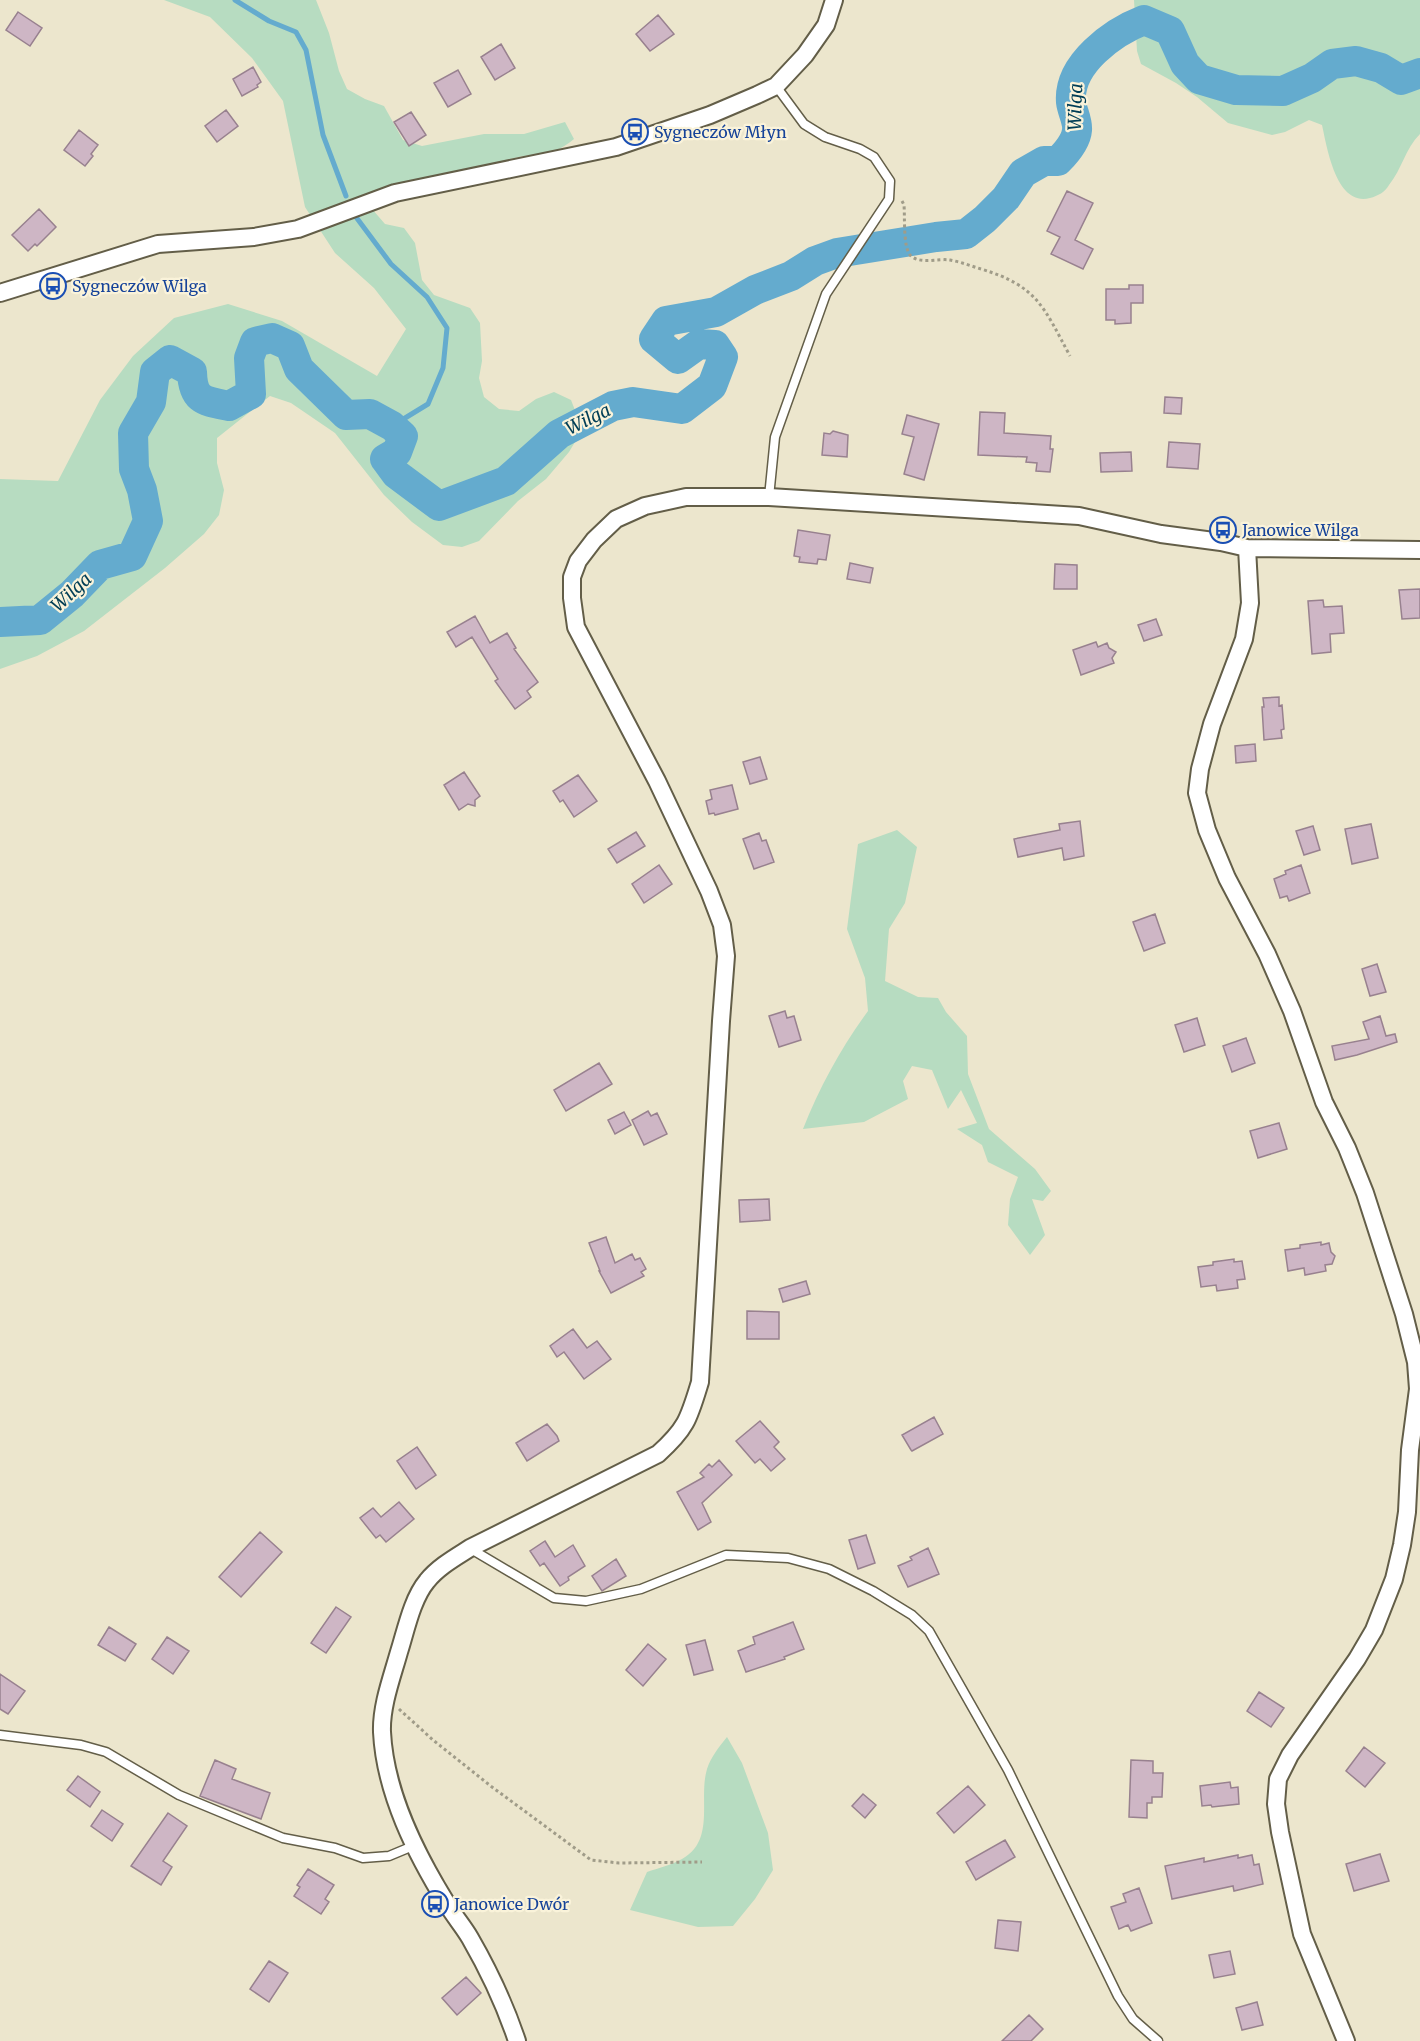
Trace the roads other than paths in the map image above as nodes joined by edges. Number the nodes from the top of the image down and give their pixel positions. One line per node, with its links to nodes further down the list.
1 (834, 0): 2 (street)
2 (776, 86): 3 (street); 4 (lane)
3 (0, 293)
4 (769, 497): 5 (street); 7 (street)
5 (1247, 548): 6 (street); 12 (street)
6 (1420, 550)
7 (470, 1548): 9 (street); 11 (lane)
8 (0, 1735): 9 (lane)
9 (413, 1846): 10 (street)
10 (517, 2041)
11 (1158, 2041)
12 (1346, 2041)

